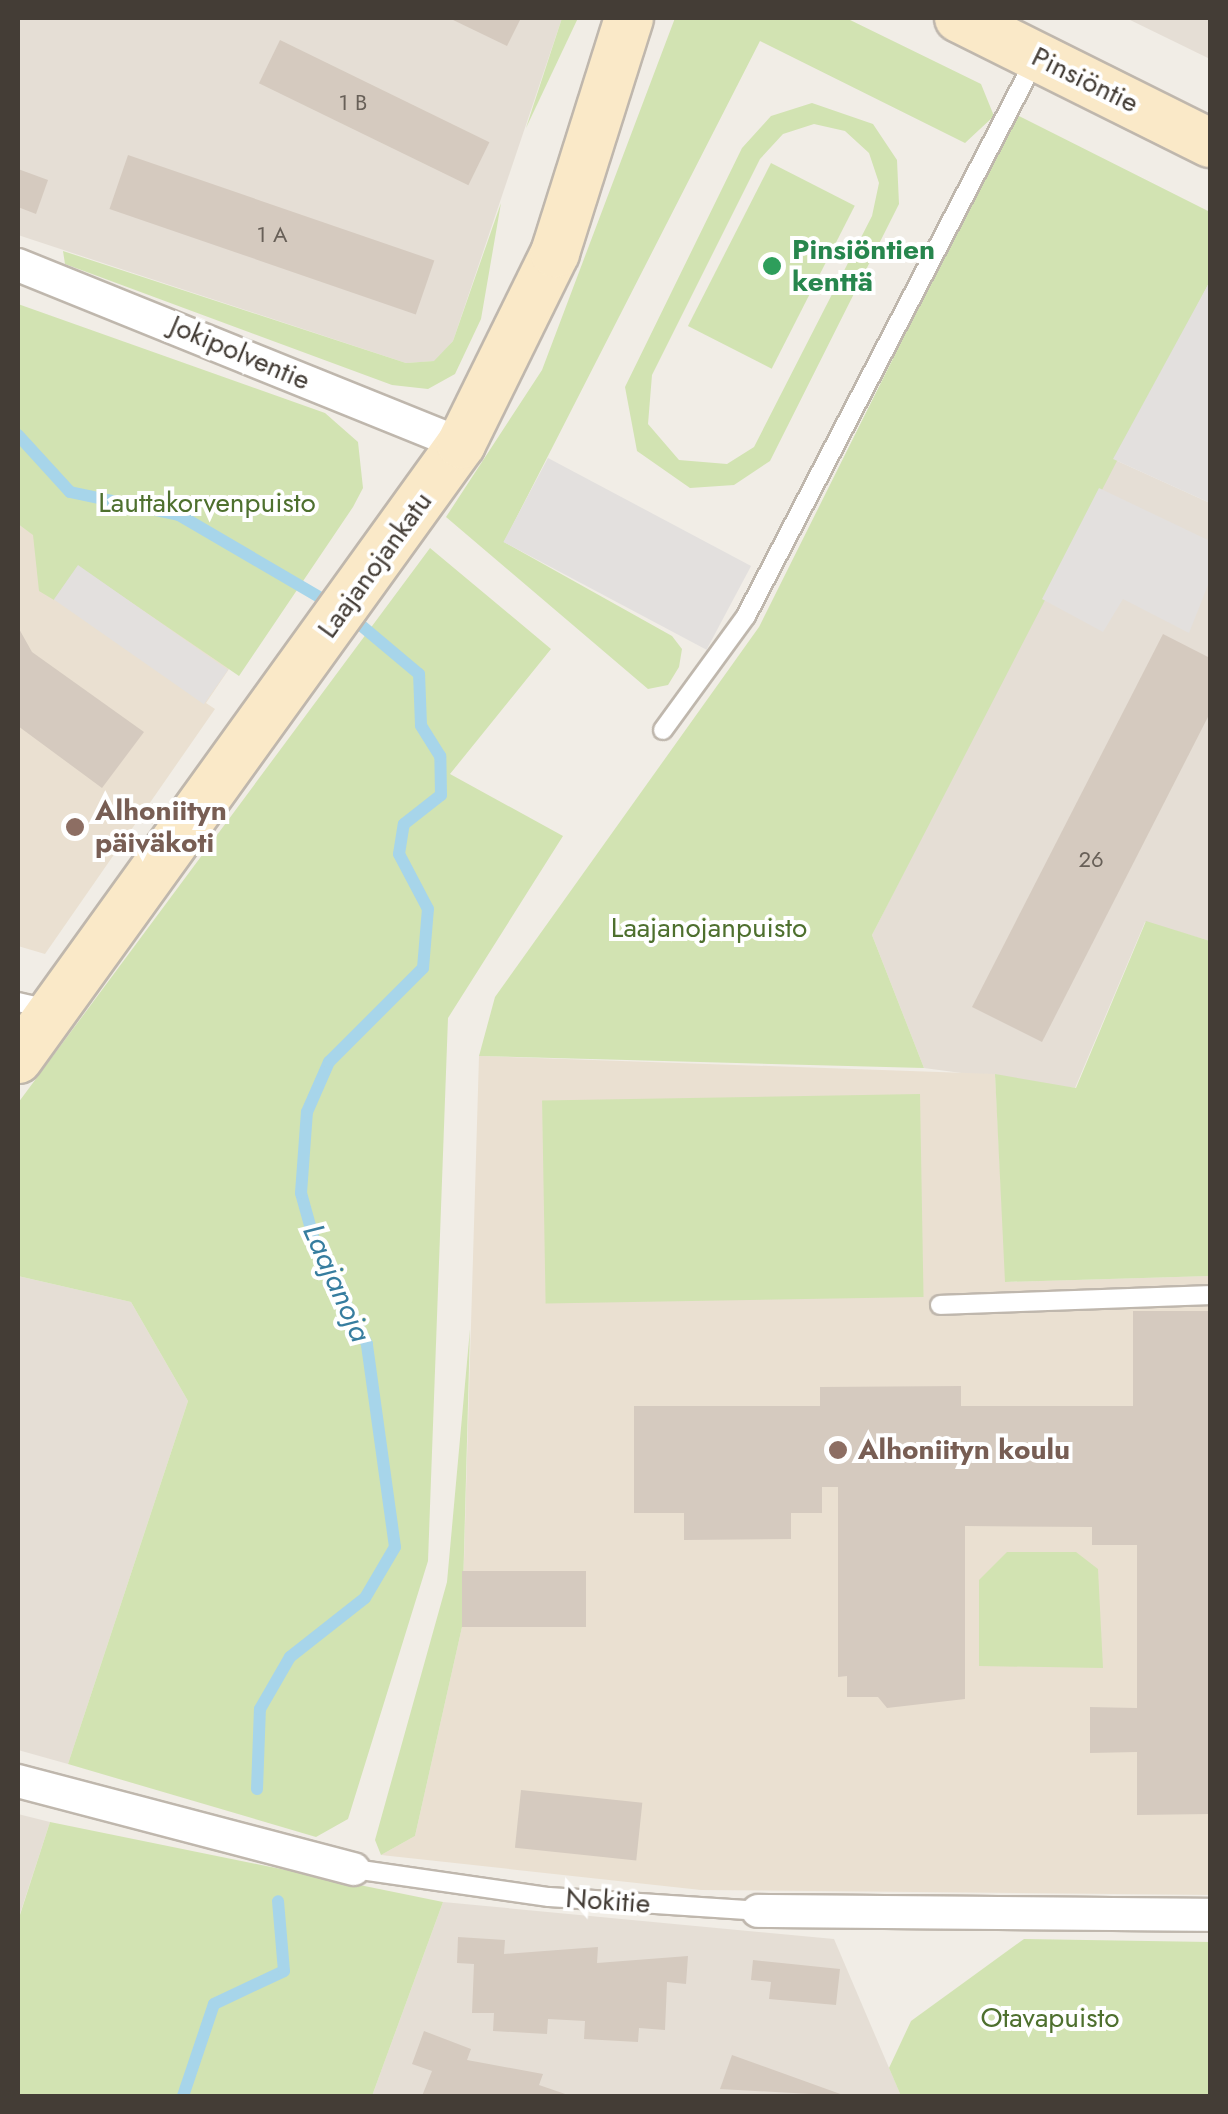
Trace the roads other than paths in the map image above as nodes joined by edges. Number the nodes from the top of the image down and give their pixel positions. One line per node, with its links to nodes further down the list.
1 (629, 18): 6 (street, Laajanojankatu)
2 (959, 18): 3 (street, Pinsiöntie)
3 (1036, 56): 4 (street, Pinsiöntie); 7 (lane)
4 (1210, 142)
5 (18, 265): 6 (street, Jokipolventie)
6 (460, 444): 8 (street, Laajanojankatu)
7 (664, 730)
8 (33, 1005): 9 (street, Laajanojankatu)
9 (18, 1058)
10 (1210, 1295): 11 (lane)
11 (940, 1305)
12 (18, 1781): 13 (street, Nokitie)
13 (354, 1869): 14 (lane, Nokitie)
14 (758, 1911): 15 (street, Nokitie)
15 (1210, 1915)

